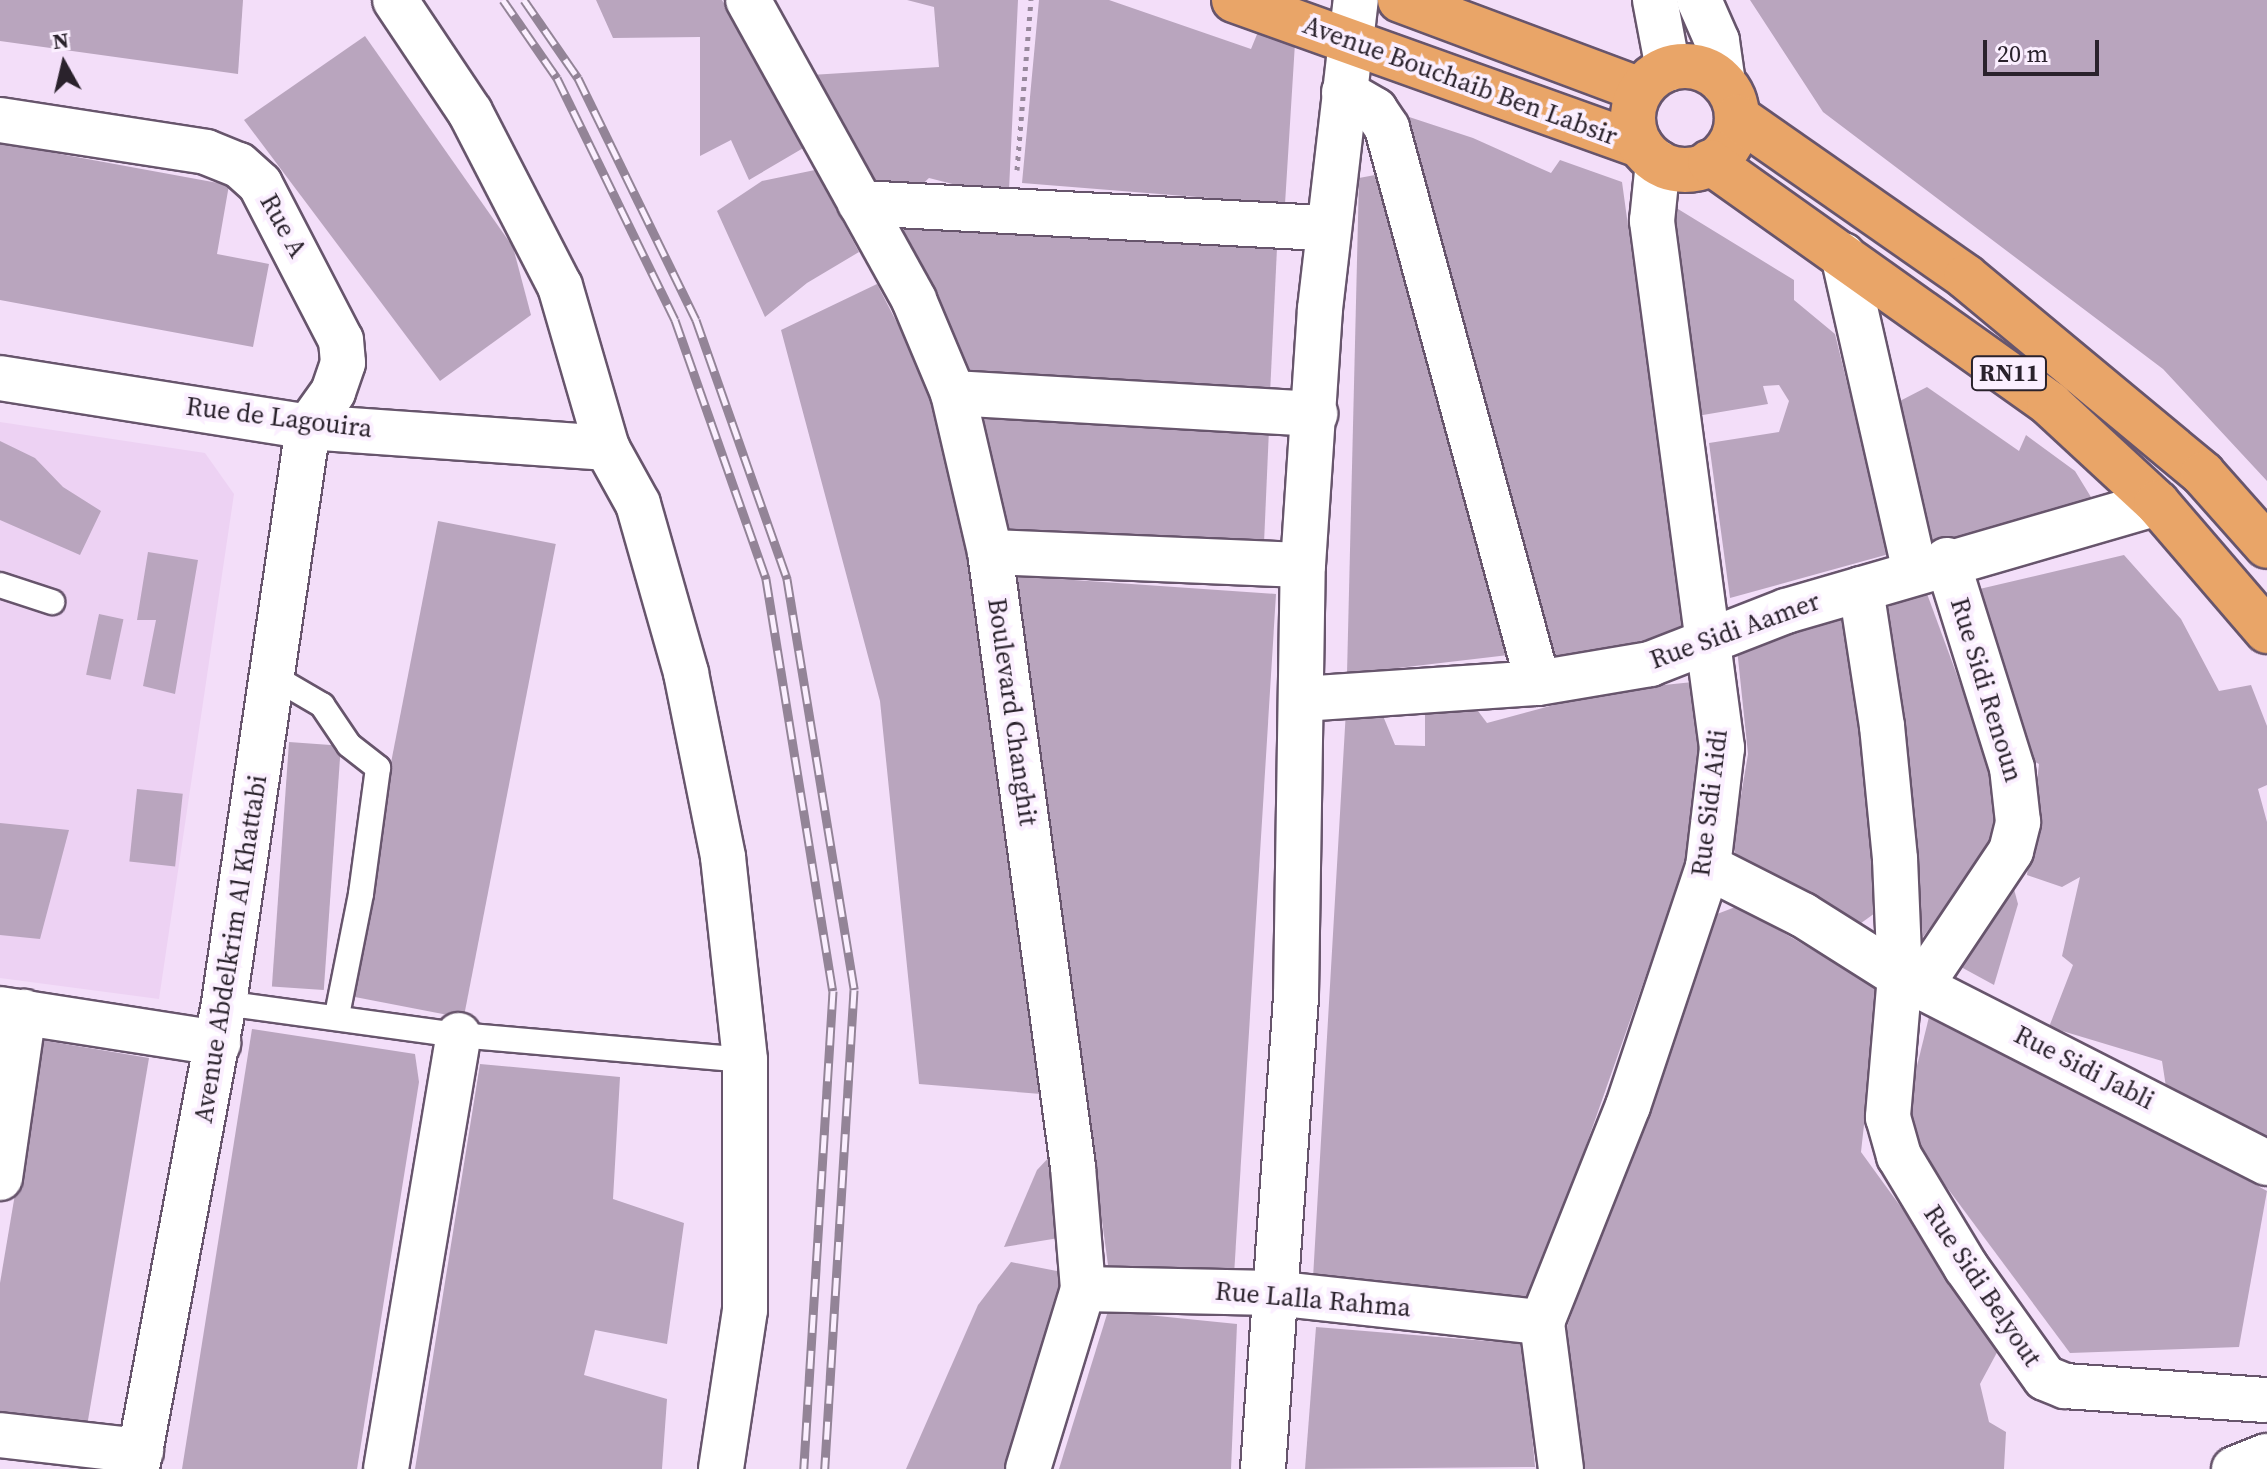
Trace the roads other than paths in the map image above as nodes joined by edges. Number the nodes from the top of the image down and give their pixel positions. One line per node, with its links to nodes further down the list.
1 (395, 0): 22 (street)
2 (748, 0): 15 (street, Boulevard Changhit)
3 (1234, 0): 8 (main road, Avenue Bouchaib Ben Labsir)
4 (1356, 0): 8 (street)
5 (1400, 0): 9 (main road, Avenue Bouchaib Ben Labsir / RN11)
6 (1655, 0): 9 (street)
7 (1699, 0): 11 (street)
8 (1350, 44): 10 (street); 13 (main road, Avenue Bouchaib Ben Labsir)
9 (1654, 79): 11 (main road, RN11); 13 (main road)
10 (1344, 92): 16 (street); 34 (street)
11 (1730, 100): 14 (main road); 24 (main road, RN11)
12 (0, 120): 21 (street, Rue A)
13 (1650, 154): 14 (main road); 32 (street, Rue Sidi Aidi)
14 (1710, 162): 17 (main road, RN11)
15 (860, 203): 16 (street); 19 (street, Boulevard Changhit)
16 (1328, 228): 20 (street)
17 (1843, 255): 23 (main road, RN11); 27 (street, Rue Sidi Renoun)
18 (0, 378): 21 (street, Rue de Lagouira)
19 (953, 393): 20 (street); 25 (street, Boulevard Changhit)
20 (1315, 414): 26 (street)
21 (308, 427): 22 (street, Rue de Lagouira); 33 (street, Avenue Abdelkrim Al Khattabi)
22 (607, 448): 42 (street)
23 (2157, 503): 27 (street, Rue Sidi Aamer); 31 (main road, RN11)
24 (2267, 546)
25 (990, 552): 26 (street); 45 (street, Boulevard Changhit)
26 (1303, 565): 35 (street)
27 (1931, 566): 29 (street, Rue Sidi Aamer); 37 (street, Rue Sidi Renoun)
28 (0, 585): 30 (lane)
29 (1861, 589): 32 (street, Rue Sidi Aamer); 37 (street)
30 (52, 602)
31 (2267, 631)
32 (1710, 640): 34 (street, Rue Sidi Aamer); 36 (street, Rue Sidi Aidi)
33 (274, 677): 39 (lane); 40 (street, Avenue Abdelkrim Al Khattabi)
34 (1538, 683): 35 (street, Rue Sidi Aamer)
35 (1302, 699): 46 (street)
36 (1708, 867): 37 (street, Rue Sidi Jabli); 47 (street, Rue Sidi Aidi)
37 (1911, 980): 43 (street, Rue Sidi Jabli); 48 (street, Rue Sidi Belyout)
38 (12, 1011): 40 (street); 44 (street)
39 (337, 1015): 40 (lane); 41 (lane)
40 (221, 1023): 51 (street, Avenue Abdelkrim Al Khattabi)
41 (459, 1035): 42 (lane); 52 (street)
42 (745, 1060): 53 (street)
43 (2267, 1163)
44 (0, 1178)
45 (1083, 1289): 46 (street, Rue Lalla Rahma); 54 (street, Boulevard Changhit)
46 (1273, 1293): 47 (street, Rue Lalla Rahma); 55 (street)
47 (1542, 1322): 56 (street, Rue Sidi Aidi)
48 (2267, 1400)
49 (0, 1435): 51 (street)
50 (2267, 1456): 57 (street)
51 (139, 1460)
52 (386, 1469)
53 (721, 1469)
54 (1028, 1469)
55 (1263, 1469)
56 (1561, 1469)
57 (2234, 1469)

